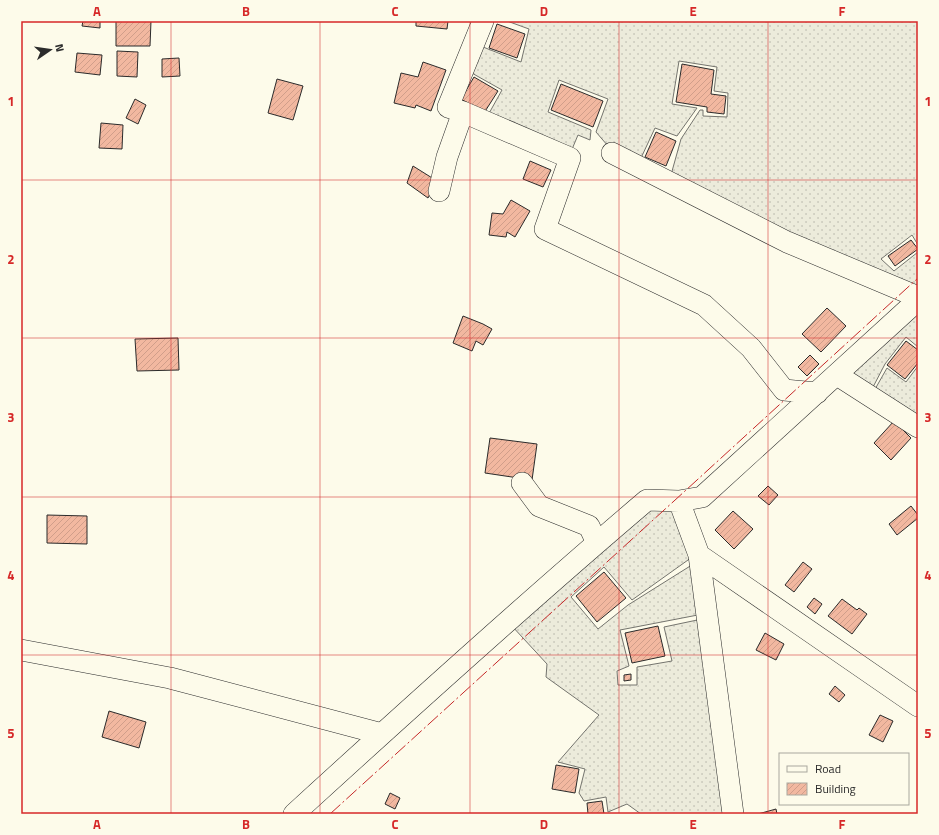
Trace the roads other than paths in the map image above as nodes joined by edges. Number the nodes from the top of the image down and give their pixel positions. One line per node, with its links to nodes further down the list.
1 (483, 21): 2 (street)
2 (463, 112): 4 (street); 8 (street)
3 (612, 153): 5 (street)
4 (439, 191)
5 (918, 297)
6 (918, 300): 7 (street)
7 (837, 375): 8 (street); 9 (street)
8 (817, 393): 11 (street)
9 (918, 427)
10 (522, 483): 12 (street)
11 (679, 501): 12 (street); 13 (street)
12 (597, 543): 16 (street)
13 (699, 555): 15 (street); 18 (street)
14 (21, 650): 16 (street)
15 (918, 706)
16 (382, 734): 17 (street)
17 (294, 814)
18 (733, 814)

